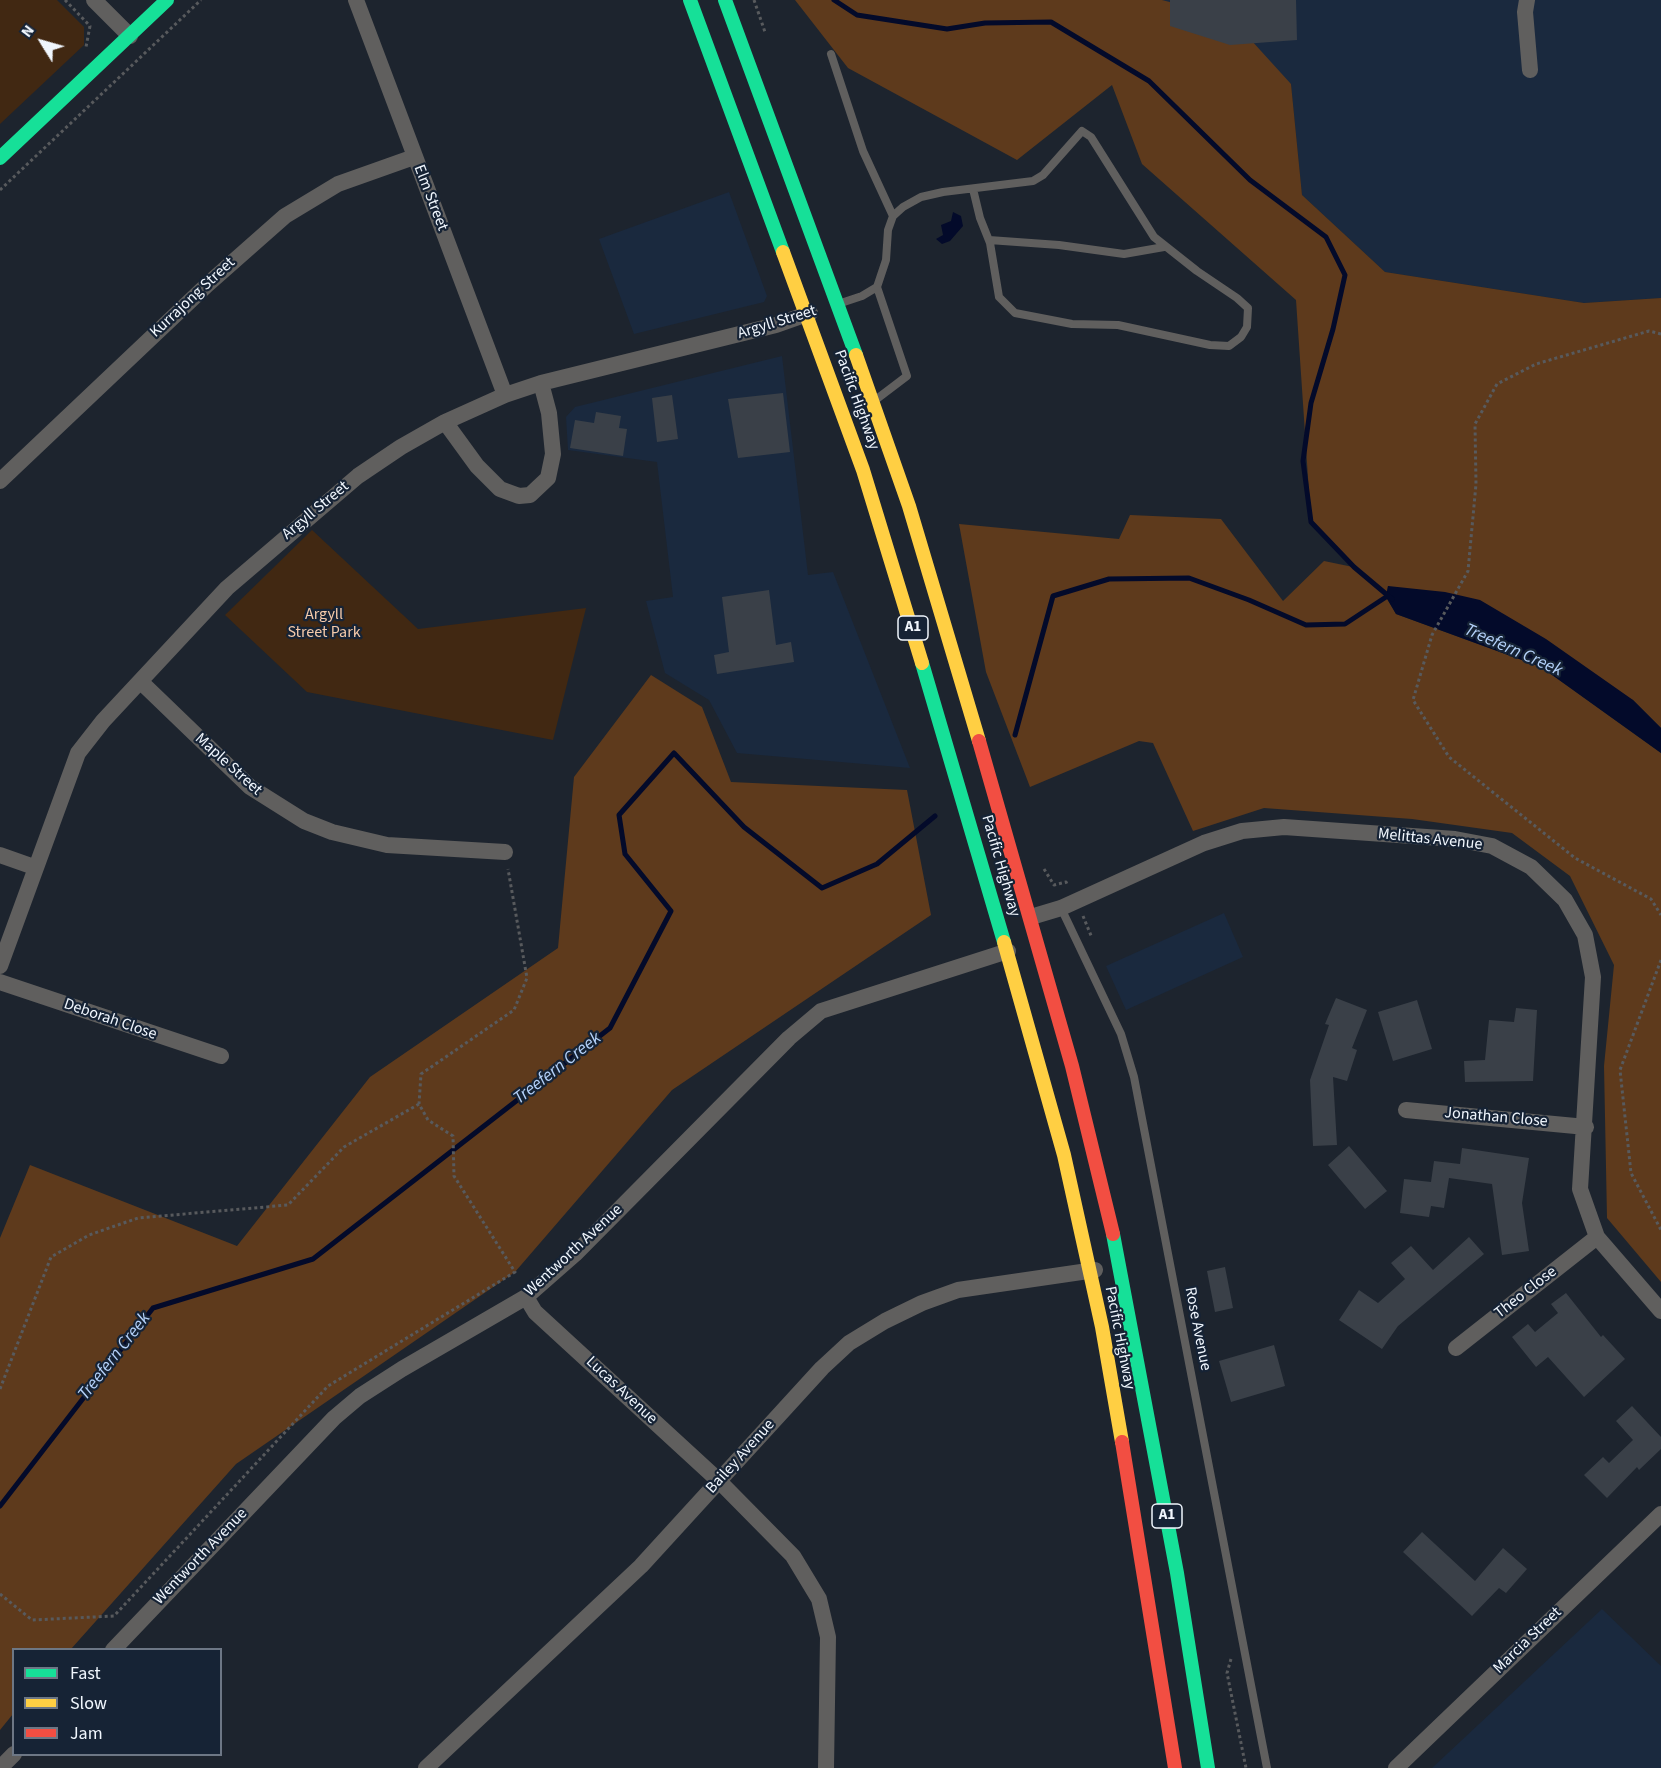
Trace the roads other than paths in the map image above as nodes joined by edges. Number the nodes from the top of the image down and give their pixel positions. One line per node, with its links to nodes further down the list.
1 (94, 0): 7 (street)
2 (167, 0): 7 (main road)
3 (356, 0): 10 (street, Elm Street)
4 (690, 0): 18 (main road, Pacific Highway / A1)
5 (725, 0): 17 (main road, Pacific Highway / A1)
6 (1527, 0): 9 (street)
7 (130, 36): 11 (main road)
8 (831, 54): 13 (lane)
9 (1530, 69)
10 (414, 157): 20 (street, Elm Street); 23 (street, Kurrajong Street)
11 (0, 158)
12 (972, 189): 13 (lane); 14 (lane); 15 (lane)
13 (893, 216): 16 (lane)
14 (989, 240): 15 (lane); 15 (lane)
15 (1164, 247)
16 (877, 287): 17 (lane); 21 (lane)
17 (837, 304): 18 (street, Argyll Street); 21 (main road, Pacific Highway / A1)
18 (808, 314): 19 (street, Argyll Street); 30 (main road, Pacific Highway / A1)
19 (541, 384): 20 (street, Argyll Street); 22 (street)
20 (505, 395): 22 (street, Argyll Street)
21 (873, 401): 29 (main road, Pacific Highway / A1)
22 (445, 422): 24 (street, Argyll Street)
23 (0, 481)
24 (141, 682): 25 (street, Maple Street); 27 (street, Argyll Street)
25 (505, 852)
26 (0, 855): 27 (street)
27 (34, 867): 31 (street, Argyll Street)
28 (1061, 908): 29 (street, Melittas Avenue); 35 (street, Melittas Avenue); 51 (lane, Rose Avenue)
29 (1031, 917): 37 (main road, Pacific Highway / A1)
30 (1008, 951): 38 (main road, Pacific Highway / A1); 39 (street, Wentworth Avenue)
31 (0, 966)
32 (0, 982): 33 (street, Deborah Close)
33 (221, 1056)
34 (1406, 1110): 35 (street, Jonathan Close)
35 (1586, 1127): 36 (street, Melittas Avenue)
36 (1597, 1237): 40 (street, Melittas Avenue); 41 (street, Theo Close)
37 (1120, 1265): 38 (street, Bailey Avenue); 50 (main road, Pacific Highway / A1)
38 (1089, 1271): 42 (street, Bailey Avenue); 49 (main road, Pacific Highway / A1)
39 (526, 1297): 42 (street, Lucas Avenue); 44 (street, Wentworth Avenue)
40 (1661, 1311)
41 (1456, 1348)
42 (719, 1481): 47 (street, Bailey Avenue); 48 (street, Lucas Avenue)
43 (1661, 1514): 52 (street, Marcia Street)
44 (115, 1648)
45 (12, 1756): 46 (street)
46 (0, 1768)
47 (426, 1768)
48 (826, 1768)
49 (1175, 1768)
50 (1208, 1768)
51 (1267, 1768)
52 (1396, 1768)

